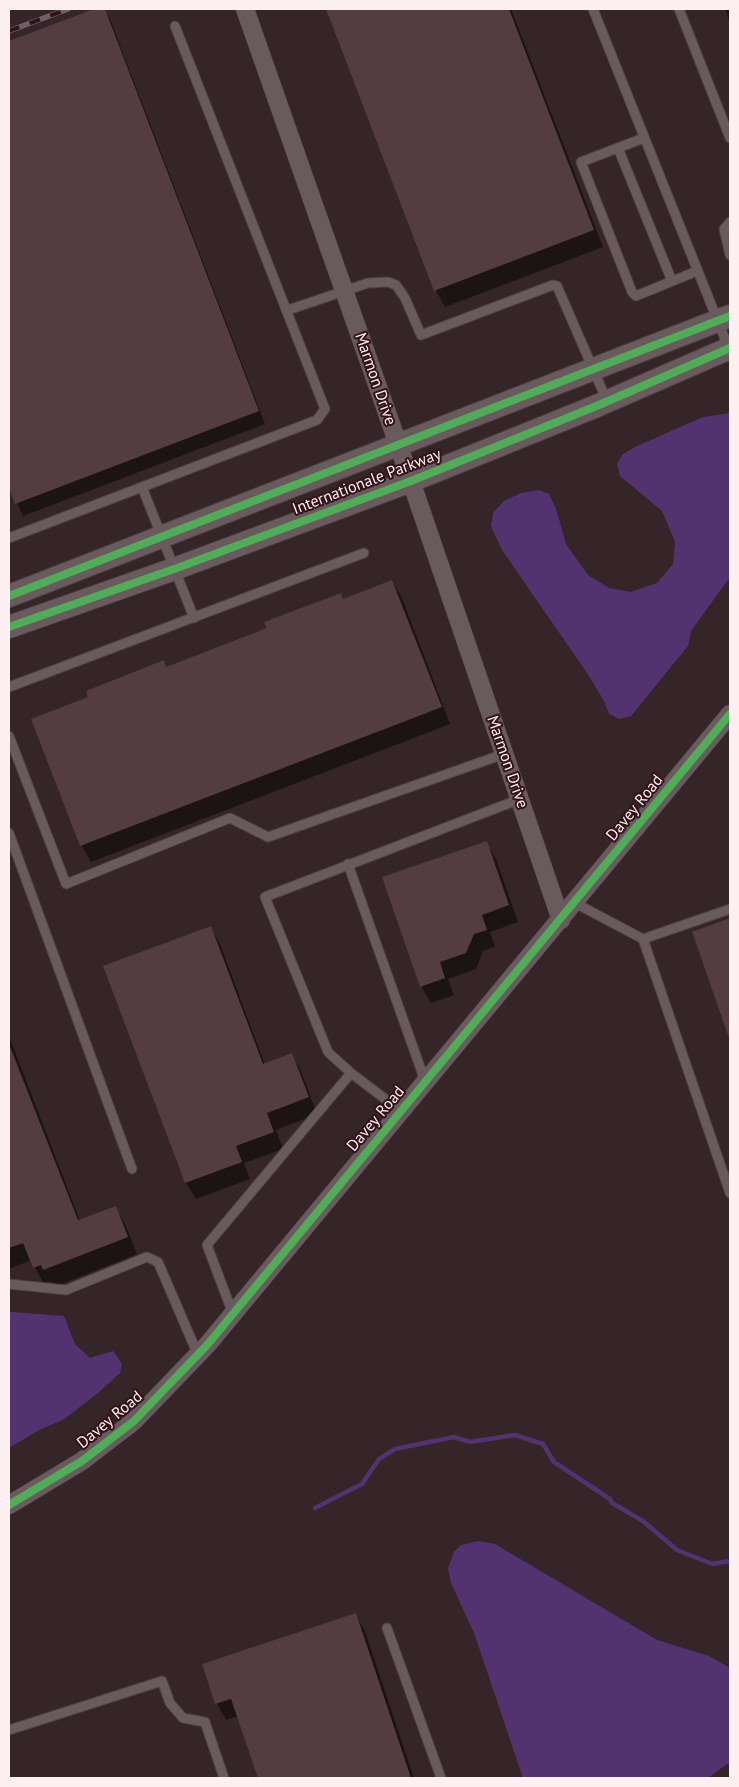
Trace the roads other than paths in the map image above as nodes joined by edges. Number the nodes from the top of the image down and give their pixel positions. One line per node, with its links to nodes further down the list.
1 (245, 9): 12 (street, Marmon Drive)
2 (593, 9): 5 (lane)
3 (679, 9): 6 (lane)
4 (175, 26): 13 (lane)
5 (644, 138): 7 (lane); 10 (lane)
6 (730, 138)
7 (618, 148): 11 (lane); 11 (lane)
8 (730, 222): 9 (lane)
9 (730, 255)
10 (697, 270): 11 (lane); 14 (lane)
11 (672, 281)
12 (344, 290): 13 (lane); 16 (lane); 18 (street, Marmon Drive)
13 (288, 310): 20 (lane)
14 (724, 319): 15 (lane); 16 (street, Internationale Parkway)
15 (729, 348): 17 (street, Internationale Parkway)
16 (594, 369): 17 (lane); 18 (street, Internationale Parkway)
17 (608, 401): 19 (street, Internationale Parkway)
18 (398, 446): 19 (street, Marmon Drive); 21 (street, Internationale Parkway)
19 (411, 481): 24 (street, Internationale Parkway); 31 (street, Marmon Drive)
20 (142, 487): 21 (lane); 22 (lane)
21 (160, 537): 24 (lane); 25 (street, Internationale Parkway)
22 (9, 538)
23 (364, 553): 26 (lane)
24 (175, 569): 26 (lane); 27 (street, Internationale Parkway)
25 (9, 596)
26 (194, 618): 28 (lane)
27 (9, 628)
28 (9, 687)
29 (730, 714): 35 (street, Davey Road)
30 (9, 736): 31 (lane)
31 (504, 754): 32 (street, Marmon Drive)
32 (520, 799): 34 (lane); 37 (street, Marmon Drive)
33 (9, 833): 42 (lane)
34 (348, 864): 39 (lane); 40 (lane)
35 (575, 903): 37 (street, Davey Road); 38 (lane)
36 (730, 909): 38 (lane)
37 (561, 920): 40 (street, Davey Road)
38 (643, 939): 43 (lane)
39 (351, 1072): 41 (lane); 45 (lane)
40 (426, 1081): 41 (street, Davey Road)
41 (401, 1111): 45 (street, Davey Road)
42 (132, 1169)
43 (730, 1194)
44 (9, 1284): 46 (lane)
45 (233, 1314): 46 (street, Davey Road)
46 (198, 1355): 47 (street, Davey Road)
47 (9, 1505)
48 (387, 1628): 51 (lane)
49 (9, 1730): 50 (lane)
50 (224, 1778)
51 (441, 1778)

